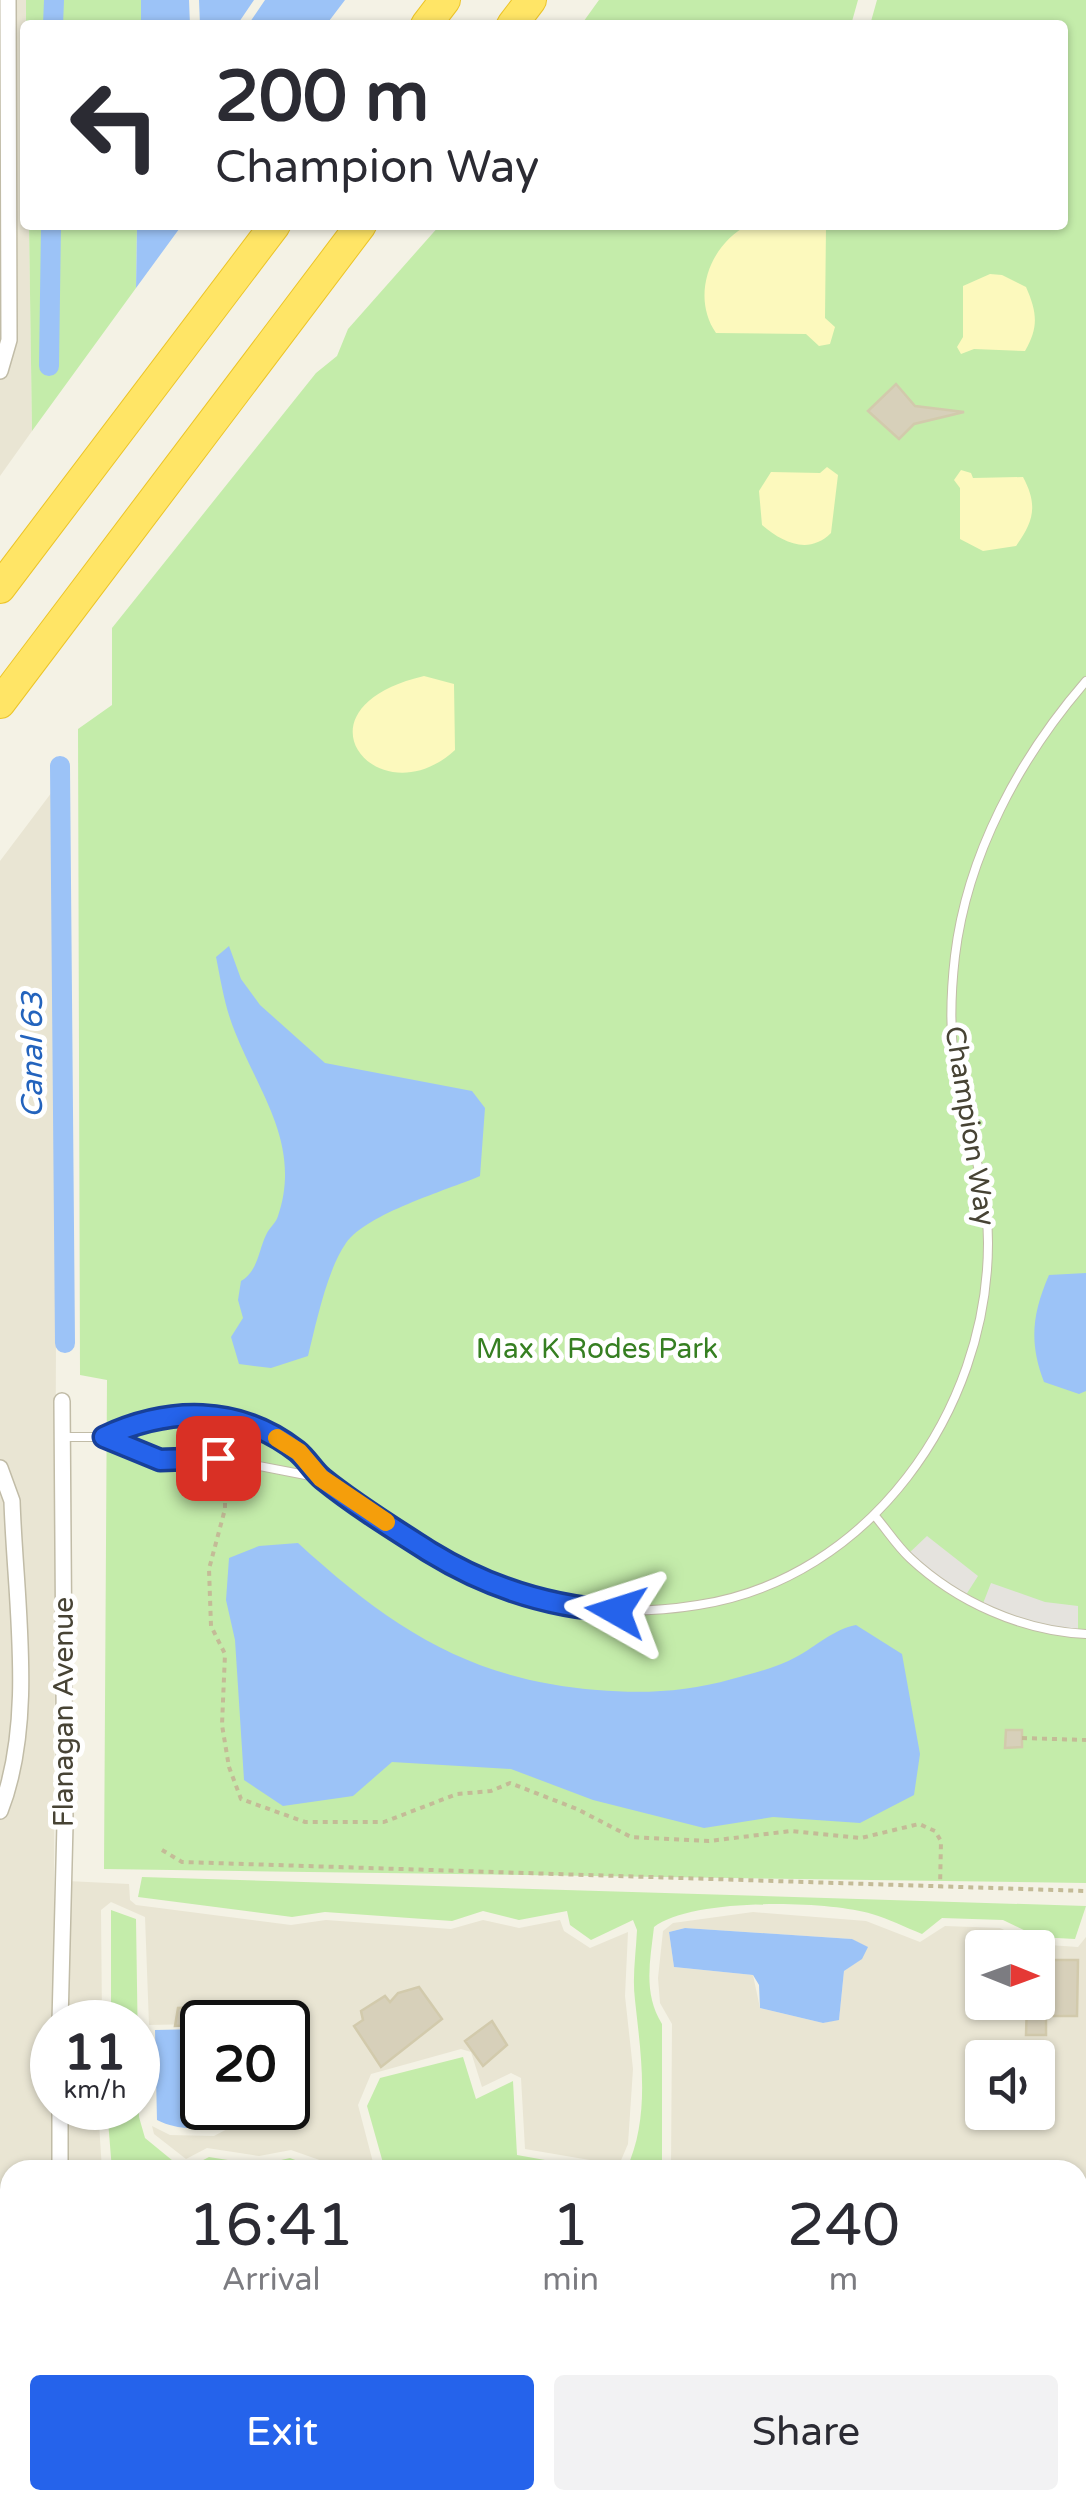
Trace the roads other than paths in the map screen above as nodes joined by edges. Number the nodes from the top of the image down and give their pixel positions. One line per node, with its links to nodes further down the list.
1 (8, 0): 6 (street)
2 (531, 0): 3 (highway)
3 (516, 20)
4 (270, 230): 7 (highway)
5 (357, 230): 9 (highway)
6 (0, 371)
7 (0, 588)
8 (1086, 681): 15 (lane, Champion Way)
9 (0, 703)
10 (62, 1401): 11 (street, Flanagan Avenue)
11 (62, 1436): 12 (lane, Champion Way); 18 (street, Flanagan Avenue)
12 (104, 1437): 14 (lane, Champion Way); 14 (lane, Champion Way)
13 (0, 1468): 17 (street)
14 (321, 1478): 15 (lane, Champion Way)
15 (875, 1516): 16 (lane)
16 (1086, 1634)
17 (0, 1810)
18 (61, 2000)
19 (60, 2130): 20 (street)
20 (60, 2160)

